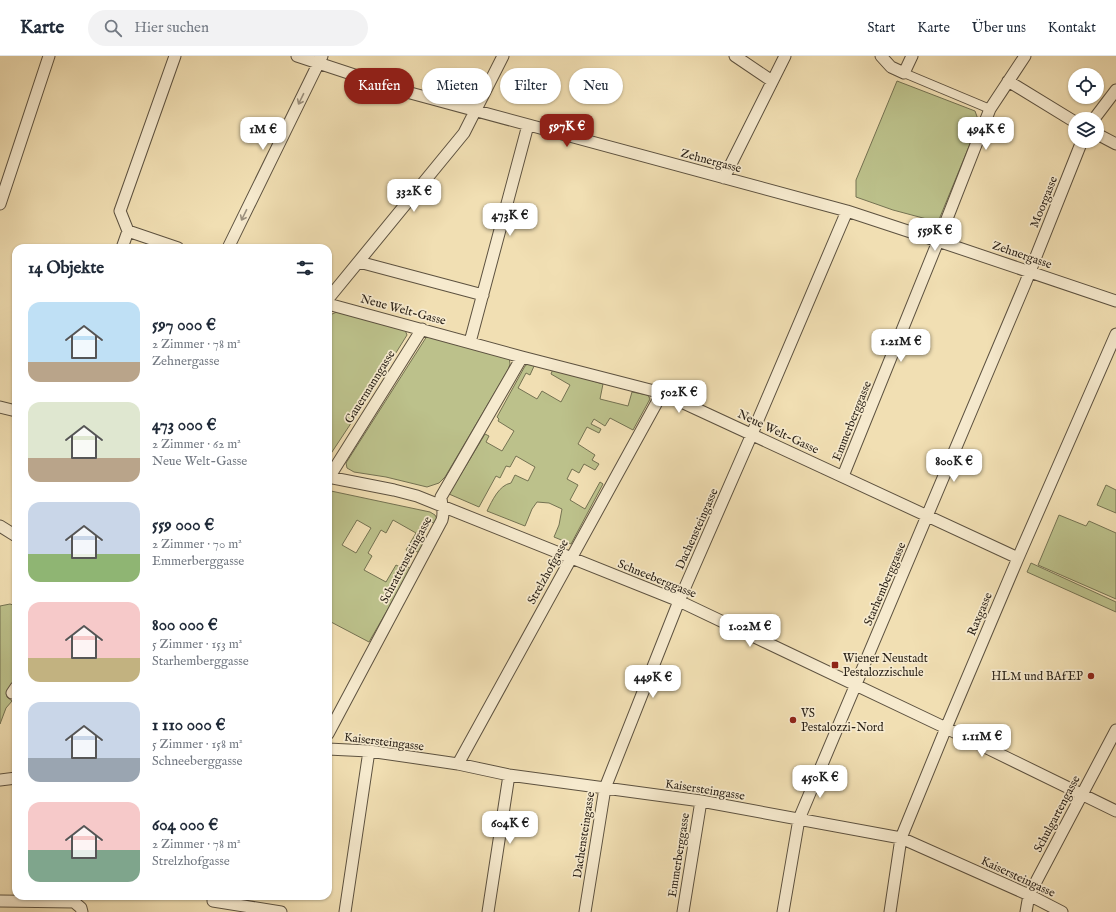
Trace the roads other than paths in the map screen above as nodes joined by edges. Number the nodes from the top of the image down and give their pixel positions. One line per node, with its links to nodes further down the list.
1 (49, 56): 24 (street)
2 (175, 56): 26 (street)
3 (297, 56): 10 (street, Zehnergasse)
4 (503, 56): 16 (street)
5 (735, 56): 12 (street)
6 (785, 56): 12 (street)
7 (881, 56): 11 (street)
8 (912, 56): 11 (street)
9 (1025, 56): 13 (street, Emmerberggasse)
10 (320, 60): 16 (street, Zehnergasse); 30 (street, one-way to 30)
11 (904, 73): 15 (street)
12 (772, 82): 23 (street)
13 (1008, 82): 15 (street, Emmerberggasse); 18 (street)
14 (1116, 90): 17 (street)
15 (990, 109): 27 (street, Emmerberggasse)
16 (476, 111): 19 (street, Zehnergasse); 31 (street)
17 (1099, 112)
18 (1068, 118)
19 (528, 125): 23 (street, Zehnergasse); 34 (street)
20 (1104, 138): 21 (street)
21 (1116, 144)
22 (1079, 148): 32 (street, Moorgasse)
23 (724, 178): 25 (street, Zehnergasse)
24 (0, 204)
25 (847, 212): 27 (street, Zehnergasse); 44 (street, Dachensteingasse)
26 (128, 230): 28 (street); 29 (street)
27 (938, 241): 32 (street, Zehnergasse); 46 (street, Emmerberggasse)
28 (123, 244)
29 (167, 244)
30 (230, 244)
31 (359, 262): 33 (street); 34 (street)
32 (1030, 272): 35 (street, Zehnergasse); 49 (street, Starhemberggasse)
33 (332, 294)
34 (483, 295): 39 (street)
35 (1116, 301)
36 (332, 305): 37 (street, Neue Welt-Gasse)
37 (422, 329): 39 (street, Neue Welt-Gasse); 45 (street, Gauermanngasse)
38 (1116, 334): 53 (street, Raxgasse)
39 (470, 342): 40 (street, Neue Welt-Gasse)
40 (522, 357): 41 (street, Neue Welt-Gasse); 48 (street, Schrattensteingasse)
41 (662, 393): 44 (street, Neue Welt-Gasse); 52 (street, Strelzhofgasse)
42 (0, 407): 43 (street)
43 (12, 410)
44 (752, 434): 46 (street, Neue Welt-Gasse); 54 (street, Dachensteingasse)
45 (332, 472)
46 (843, 476): 49 (street, Neue Welt-Gasse)
47 (332, 479): 48 (street, Schneeberggasse)
48 (443, 505): 52 (street, Schneeberggasse); 56 (street, Schrattensteingasse)
49 (928, 516): 53 (street, Neue Welt-Gasse); 55 (street, Starhemberggasse)
50 (0, 526): 51 (street)
51 (12, 534)
52 (571, 558): 54 (street, Schneeberggasse); 61 (street, Strelzhofgasse)
53 (1018, 558): 57 (street, Raxgasse)
54 (679, 602): 55 (street, Schneeberggasse); 65 (street, Dachensteingasse)
55 (856, 686): 57 (street, Schneeberggasse); 69 (street, Starhemberggasse)
56 (332, 726)
57 (946, 728): 66 (street, Schneeberggasse); 70 (street, Raxgasse)
58 (1116, 730): 66 (street, Schulgartengasse)
59 (332, 749): 60 (street, Kaisersteingasse)
60 (370, 751): 61 (street, Kaisersteingasse); 76 (street)
61 (458, 764): 62 (street, Kaisersteingasse)
62 (509, 775): 65 (street, Kaisersteingasse); 77 (street)
63 (12, 778): 64 (street)
64 (0, 780)
65 (605, 788): 67 (street, Kaisersteingasse); 78 (street, Dachensteingasse)
66 (1082, 795): 68 (street, Schneeberggasse); 71 (street, Schulgartengasse)
67 (701, 801): 69 (street, Kaisersteingasse); 79 (street, Emmerberggasse)
68 (1116, 811)
69 (799, 820): 70 (street, Kaisersteingasse); 80 (street, Starhemberggasse)
70 (901, 838): 71 (street, Kaisersteingasse); 81 (street, Raxgasse)
71 (1029, 896): 82 (street, Schulgartengasse); 83 (street, Kaisersteingasse)
72 (0, 901): 74 (street)
73 (212, 903): 75 (street)
74 (81, 910)
75 (281, 912)
76 (345, 912)
77 (488, 912)
78 (585, 912)
79 (683, 912)
80 (783, 912)
81 (890, 912)
82 (1026, 912)
83 (1062, 912)

